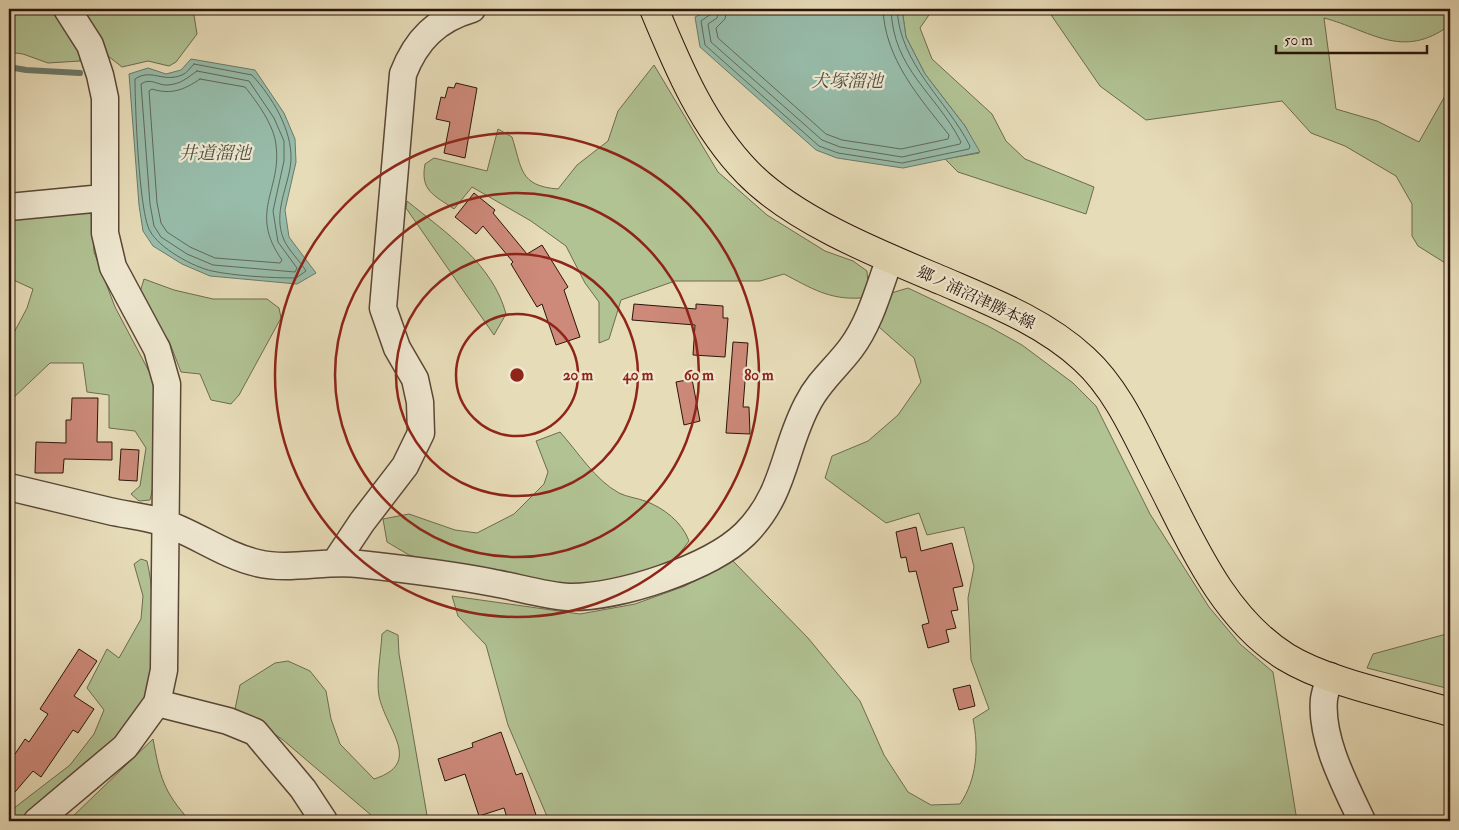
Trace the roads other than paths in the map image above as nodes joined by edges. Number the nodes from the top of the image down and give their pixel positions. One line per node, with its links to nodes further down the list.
1 (67, 9): 4 (street)
2 (472, 9): 9 (street)
3 (654, 9): 6 (main road, 郷ノ浦沼津勝本線)
4 (104, 198): 5 (street); 8 (street)
5 (9, 207)
6 (890, 258): 9 (street); 10 (main road, 郷ノ浦沼津勝本線)
7 (9, 487): 8 (street)
8 (164, 523): 9 (street); 11 (street)
9 (336, 561)
10 (1330, 676): 12 (main road, 郷ノ浦沼津勝本線); 17 (street)
11 (157, 703): 13 (street); 14 (street)
12 (1450, 712)
13 (303, 789): 15 (street); 16 (street)
14 (37, 821)
15 (324, 821)
16 (333, 821)
17 (1362, 821)

